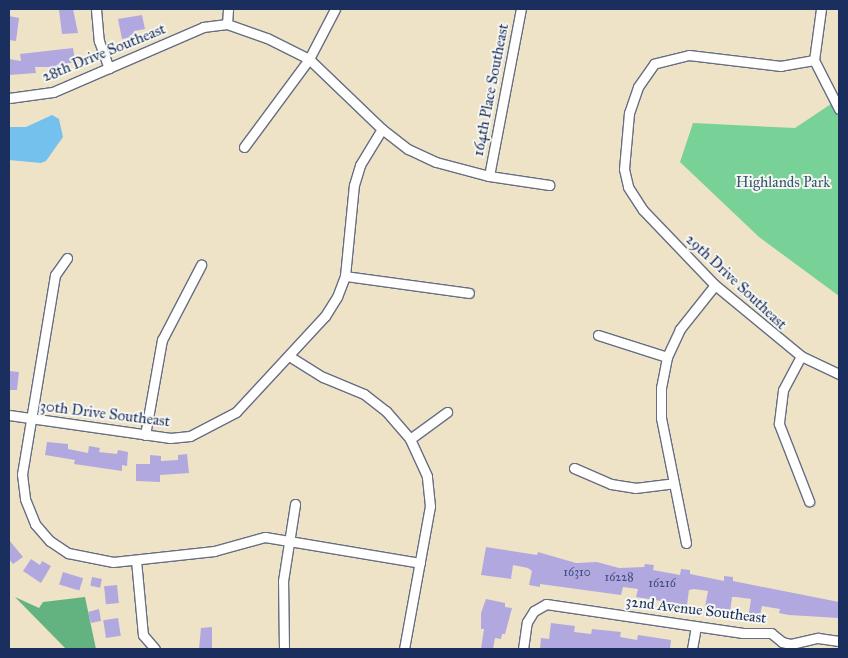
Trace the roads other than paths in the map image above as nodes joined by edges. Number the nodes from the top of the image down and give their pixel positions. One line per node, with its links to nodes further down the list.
1 (96, 9): 9 (street)
2 (228, 9): 6 (street)
3 (334, 9): 7 (street)
4 (521, 9): 14 (street, 164th Place Southeast)
5 (821, 9): 8 (street)
6 (227, 24): 7 (street, 28th Drive Southeast); 9 (street, 28th Drive Southeast)
7 (309, 59): 12 (street, 28th Drive Southeast); 13 (street)
8 (814, 60): 11 (street); 19 (street, 29th Drive Southeast)
9 (109, 68): 10 (street, 28th Drive Southeast)
10 (9, 98)
11 (839, 109)
12 (382, 129): 14 (street, 28th Drive Southeast); 18 (street, 30th Drive Southeast)
13 (244, 147)
14 (489, 176): 15 (street, 28th Drive Southeast)
15 (549, 185)
16 (67, 258): 28 (street)
17 (201, 265): 29 (street)
18 (345, 276): 20 (street); 22 (street, 30th Drive Southeast)
19 (715, 285): 23 (street, 29th Drive Southeast); 24 (street)
20 (469, 294)
21 (598, 336): 24 (street)
22 (289, 356): 29 (street, 30th Drive Southeast); 30 (street)
23 (800, 356): 25 (street, 29th Drive Southeast); 33 (street)
24 (667, 357): 32 (street)
25 (839, 374)
26 (447, 412): 30 (street)
27 (9, 415): 28 (street, 30th Drive Southeast)
28 (31, 418): 29 (street, 30th Drive Southeast); 37 (street)
29 (145, 435)
30 (410, 438): 38 (street)
31 (574, 468): 32 (street)
32 (674, 483): 36 (street)
33 (809, 501)
34 (295, 504): 35 (street)
35 (290, 541): 37 (street); 38 (street); 42 (street)
36 (686, 543)
37 (136, 560): 41 (street)
38 (420, 563): 43 (street)
39 (696, 626): 40 (street, 32nd Avenue Southeast); 44 (street, 32nd Avenue Southeast); 45 (street)
40 (839, 641)
41 (155, 649)
42 (284, 649)
43 (404, 649)
44 (522, 649)
45 (692, 649)

